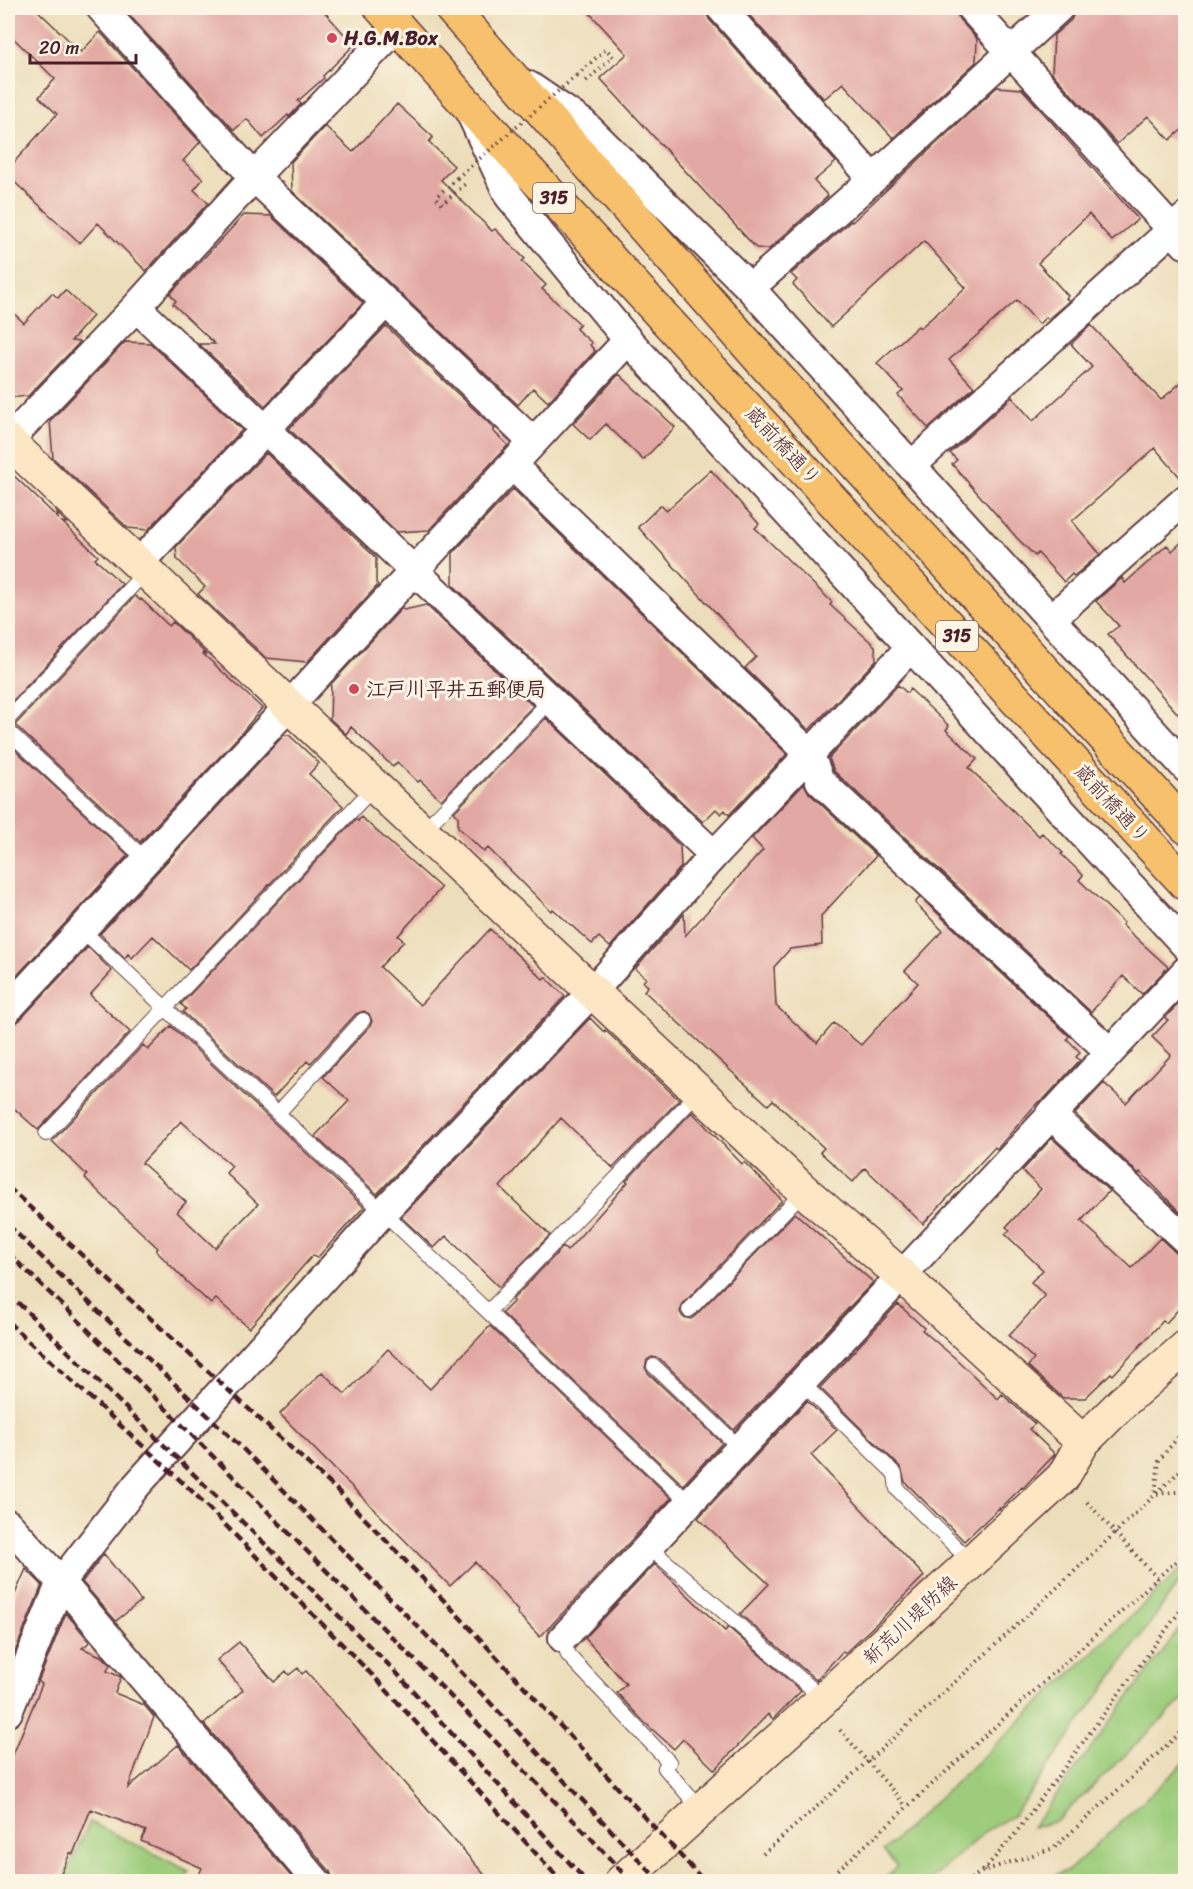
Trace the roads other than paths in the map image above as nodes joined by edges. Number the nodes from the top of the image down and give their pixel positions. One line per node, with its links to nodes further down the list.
1 (101, 8): 10 (street)
2 (451, 8): 8 (main road, 蔵前橋通り / 315)
3 (721, 8): 11 (street)
4 (970, 8): 7 (street)
5 (1059, 8): 7 (street)
6 (390, 17): 9 (main road, 蔵前橋通り / 315); 10 (street)
7 (1010, 52): 11 (street); 12 (street)
8 (503, 68): 13 (street); 34 (main road, 蔵前橋通り / 315)
9 (465, 102): 16 (street); 38 (main road, 蔵前橋通り / 315)
10 (254, 177): 14 (street); 15 (street)
11 (873, 179): 13 (street)
12 (1181, 230): 21 (street)
13 (750, 288): 21 (street)
14 (386, 302): 17 (street); 19 (street)
15 (136, 307): 17 (street); 18 (street)
16 (628, 340): 19 (street); 26 (street)
17 (265, 429): 23 (street); 24 (street)
18 (8, 441): 23 (street)
19 (533, 442): 20 (street)
20 (512, 465): 24 (street); 31 (street)
21 (911, 466): 25 (street)
22 (1185, 499): 25 (street)
23 (142, 567): 28 (street); 29 (lane)
24 (414, 570): 27 (street); 28 (street)
25 (1051, 619): 32 (street)
26 (911, 647): 31 (street); 40 (street)
27 (551, 700): 35 (lane); 36 (street)
28 (290, 705): 33 (street); 37 (street)
29 (8, 719)
30 (8, 731): 37 (lane)
31 (809, 753): 36 (street); 46 (street)
32 (1185, 768)
33 (375, 786): 35 (street); 44 (lane)
34 (1185, 827)
35 (423, 831): 42 (street)
36 (714, 855): 42 (street)
37 (146, 860): 39 (street)
38 (1185, 884)
39 (81, 929): 43 (street); 44 (lane)
40 (1185, 946)
41 (1185, 970): 46 (street)
42 (593, 991): 47 (street); 52 (street)
43 (8, 1007)
44 (165, 1008): 48 (lane); 50 (lane)
45 (363, 1020): 48 (lane)
46 (1110, 1052): 49 (street)
47 (699, 1092): 51 (street); 56 (lane)
48 (278, 1113): 52 (lane)
49 (1050, 1114): 53 (street); 54 (street)
50 (46, 1134)
51 (804, 1191): 54 (street); 55 (lane)
52 (383, 1212): 56 (lane); 66 (street)
53 (1185, 1240)
54 (901, 1275): 59 (street); 60 (street)
55 (689, 1310)
56 (488, 1312): 62 (lane)
57 (1185, 1347): 60 (street, 新荒川堤防線)
58 (654, 1366): 61 (lane)
59 (801, 1382): 61 (street); 65 (lane)
60 (1083, 1442): 65 (street, 新荒川堤防線)
61 (740, 1448): 62 (street)
62 (689, 1503): 64 (street)
63 (8, 1524): 66 (street)
64 (648, 1546): 67 (street); 69 (lane)
65 (971, 1563): 69 (street, 新荒川堤防線)
66 (61, 1582): 68 (street); 71 (street)
67 (563, 1638): 70 (lane)
68 (10, 1697)
69 (818, 1704): 70 (street, 新荒川堤防線)
70 (701, 1810): 72 (street, 新荒川堤防線)
71 (317, 1881)
72 (621, 1881)

